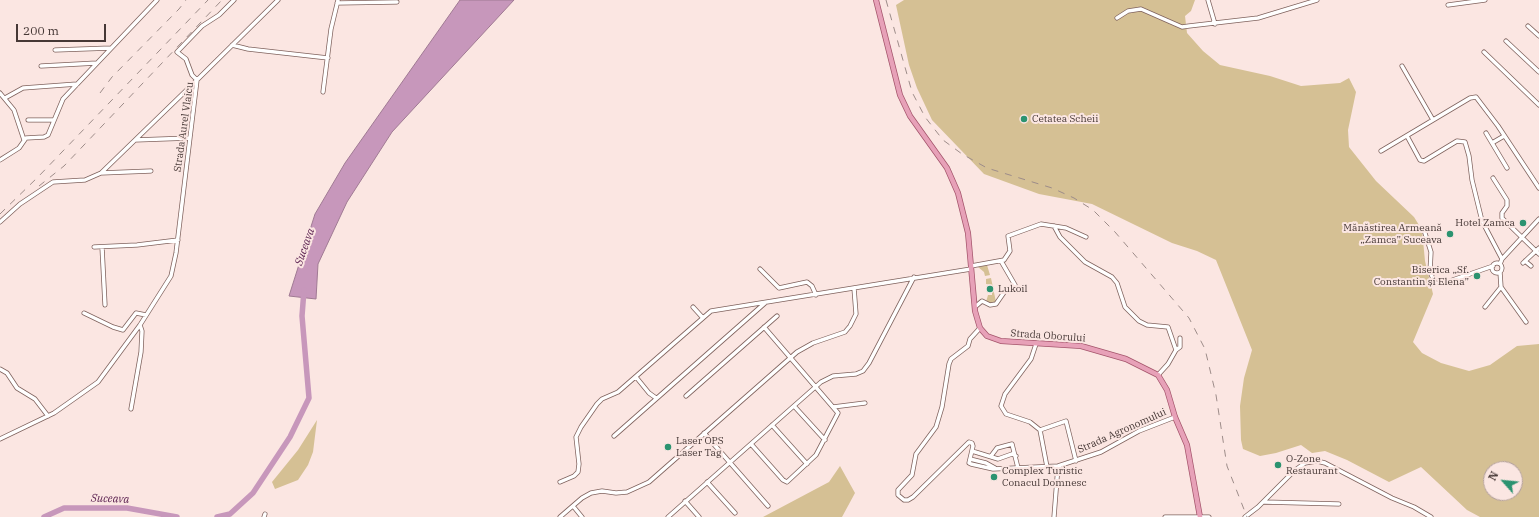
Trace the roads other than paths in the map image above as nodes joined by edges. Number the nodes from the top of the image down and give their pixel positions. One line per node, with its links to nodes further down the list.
1 (157, 0): 17 (street)
2 (234, 0): 25 (street)
3 (278, 0): 16 (street, Strada Aurel Vlaicu)
4 (876, 0): 63 (main road)
5 (1208, 0): 12 (street)
6 (1317, 0): 12 (street)
7 (1485, 0): 10 (street)
8 (338, 2): 9 (street); 20 (street)
9 (397, 2)
10 (1448, 5)
11 (1117, 18): 12 (street)
12 (1215, 24)
13 (1528, 26): 14 (street)
14 (1539, 36)
15 (1506, 41): 24 (street)
16 (232, 45): 20 (street); 25 (street, Strada Aurel Vlaicu)
17 (111, 48): 18 (street); 21 (street)
18 (55, 50)
19 (1484, 52): 30 (street)
20 (328, 58): 27 (street)
21 (97, 63): 22 (street); 26 (street)
22 (41, 66)
23 (1402, 66): 33 (street)
24 (1539, 72)
25 (197, 80): 37 (street, Strada Aurel Vlaicu); 39 (street)
26 (77, 84): 29 (street); 32 (street)
27 (323, 92)
28 (0, 93): 29 (street)
29 (5, 98): 38 (street)
30 (1539, 105)
31 (28, 120): 32 (street)
32 (53, 120): 38 (street)
33 (1433, 120): 35 (street); 36 (street)
34 (1486, 134): 40 (street)
35 (1406, 136): 41 (street); 58 (street)
36 (1504, 136): 40 (street); 47 (street)
37 (190, 138): 39 (street); 54 (street, Strada Aurel Vlaicu)
38 (24, 140): 42 (street)
39 (135, 140): 45 (street)
40 (1492, 143): 43 (street)
41 (1381, 151)
42 (0, 160)
43 (1507, 168)
44 (151, 171): 45 (street)
45 (101, 173): 49 (street)
46 (1493, 178): 53 (street)
47 (1539, 188)
48 (1539, 219): 53 (street)
49 (0, 222)
50 (1054, 226): 52 (street); 59 (street); 87 (street)
51 (1424, 230): 61 (street)
52 (1086, 237)
53 (1522, 238): 57 (street); 58 (street)
54 (178, 240): 56 (street); 78 (street, Strada Aurel Vlaicu)
55 (94, 247): 56 (street)
56 (102, 247): 73 (street)
57 (1538, 251): 62 (street)
58 (1502, 259): 60 (street)
59 (1001, 261): 63 (street); 67 (street)
60 (1500, 264): 61 (street); 65 (street)
61 (1493, 266): 65 (street)
62 (1531, 266)
63 (971, 268): 66 (street); 75 (main road)
64 (760, 269): 71 (street)
65 (1500, 272): 68 (street)
66 (914, 277): 69 (street); 92 (street)
67 (1015, 285)
68 (1501, 287): 76 (street); 81 (street)
69 (854, 288): 71 (street); 88 (street)
70 (1005, 291): 75 (street)
71 (816, 295): 72 (street)
72 (766, 302): 80 (street); 94 (street)
73 (105, 305)
74 (693, 307): 80 (street)
75 (975, 307): 84 (main road)
76 (1485, 307)
77 (84, 313): 78 (street)
78 (146, 315): 82 (street, Strada Aurel Vlaicu)
79 (777, 316): 83 (street)
80 (703, 318): 91 (street)
81 (1526, 322)
82 (140, 325): 98 (street); 99 (street, Strada Aurel Vlaicu)
83 (764, 327): 88 (street); 93 (street)
84 (980, 328): 86 (main road, Strada Oborului); 108 (street)
85 (1180, 338): 87 (street)
86 (1036, 344): 90 (main road, Strada Oborului); 102 (street)
87 (1176, 350): 90 (street)
88 (790, 358): 92 (street); 103 (street)
89 (0, 369): 99 (street)
90 (1158, 375): 100 (main road)
91 (636, 377): 94 (street); 117 (street)
92 (815, 387): 96 (street); 97 (street)
93 (686, 396)
94 (656, 398): 104 (street)
95 (865, 403): 97 (street)
96 (794, 406): 101 (street); 106 (street)
97 (833, 407): 106 (street)
98 (131, 409)
99 (48, 416): 105 (street, Strada Aurel Vlaicu)
100 (1175, 417): 111 (street, Strada Agronomului); 131 (main road)
101 (772, 425): 107 (street); 113 (street)
102 (1040, 430): 111 (street, Strada Agronomului); 115 (street)
103 (704, 433): 112 (street); 122 (street)
104 (614, 436)
105 (0, 439)
106 (824, 440): 113 (street)
107 (751, 444): 112 (street); 113 (street)
108 (972, 451): 109 (street); 116 (street, Strada Agronomului)
109 (991, 456): 110 (street); 110 (street)
110 (1016, 456): 116 (street)
111 (1076, 461): 114 (street, Strada Agronomului)
112 (729, 462): 118 (street); 123 (street)
113 (807, 464)
114 (1058, 466): 115 (street, Strada Agronomului); 129 (street)
115 (1047, 467): 116 (street, Strada Agronomului)
116 (1018, 468)
117 (560, 482)
118 (707, 482): 119 (street); 124 (street)
119 (685, 501): 127 (street); 128 (street)
120 (1264, 502): 121 (street); 133 (street); 134 (street)
121 (1339, 504)
122 (572, 506): 125 (street); 126 (street)
123 (768, 506)
124 (735, 513)
125 (560, 517)
126 (582, 517)
127 (668, 517)
128 (699, 517)
129 (1054, 517)
130 (1164, 517): 131 (street)
131 (1200, 517): 132 (street)
132 (1209, 517)
133 (1245, 517)
134 (1431, 517)

